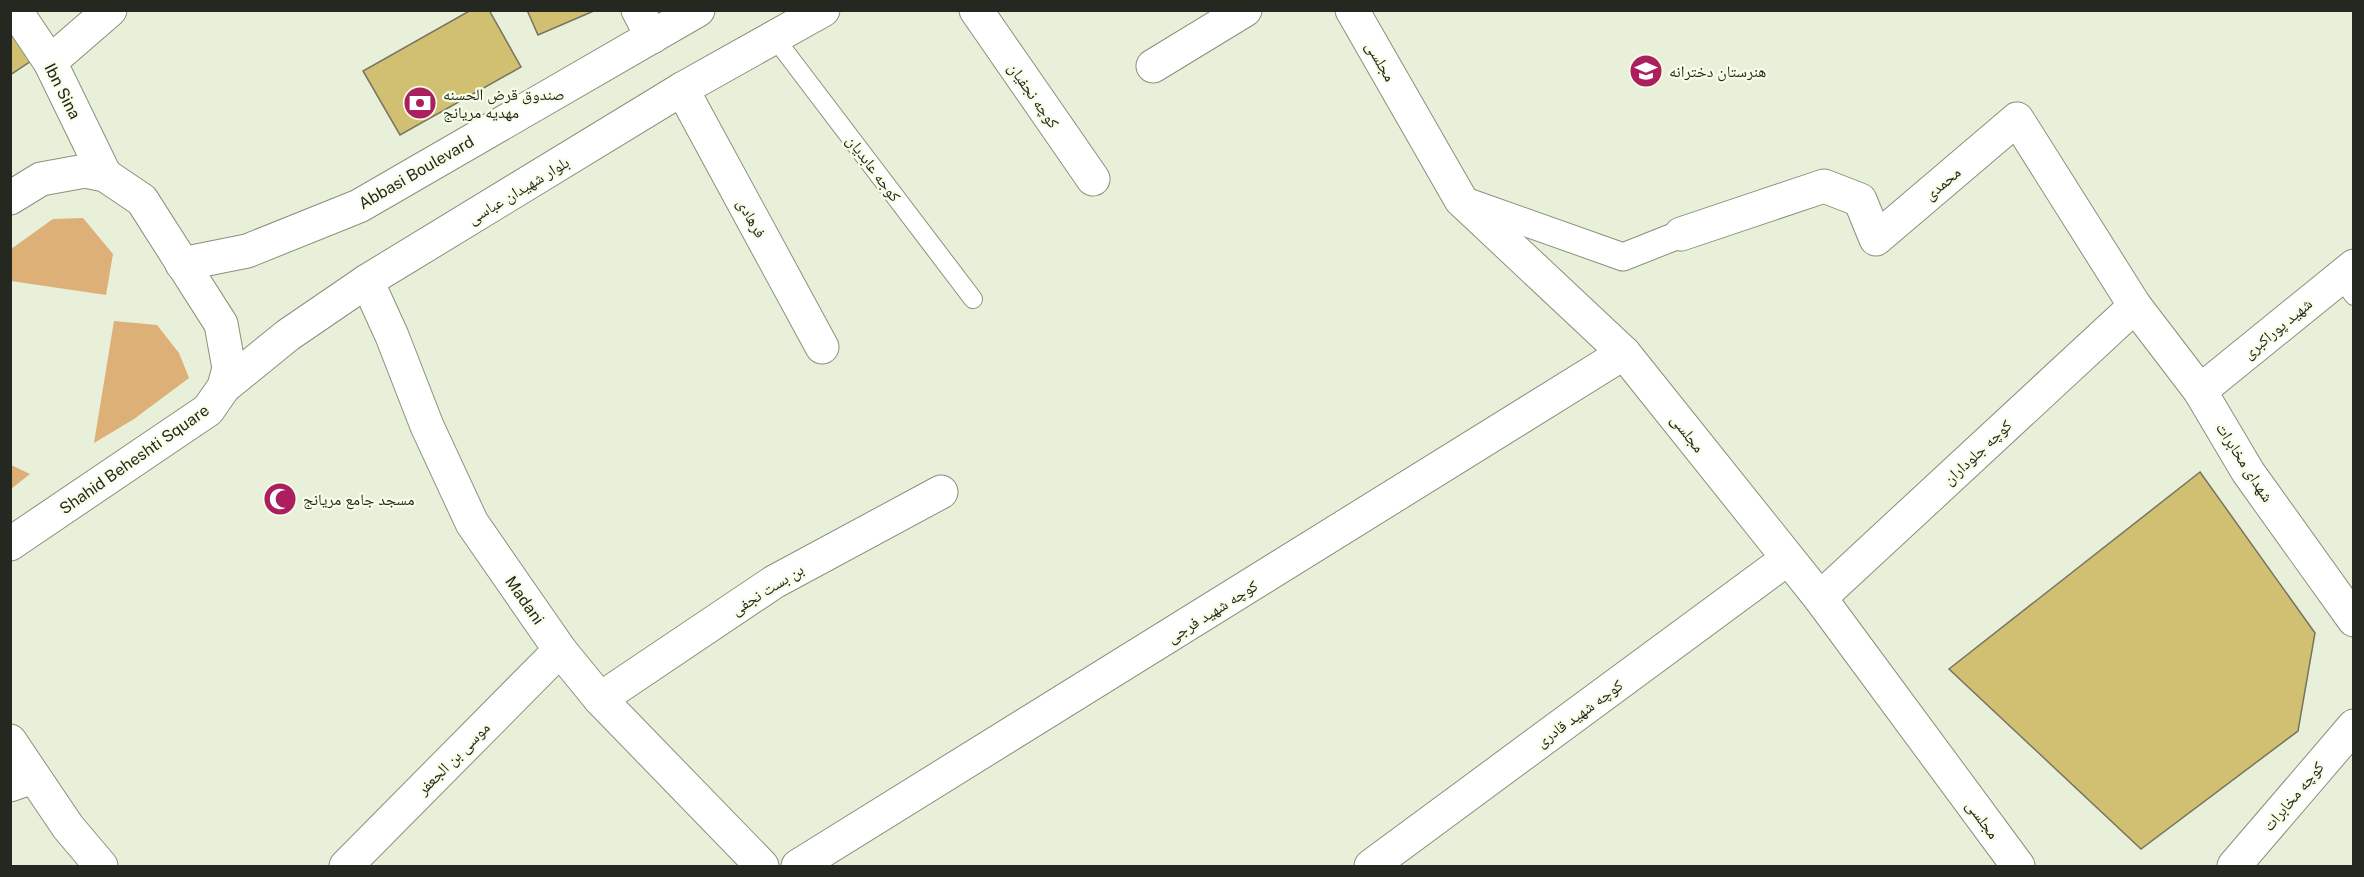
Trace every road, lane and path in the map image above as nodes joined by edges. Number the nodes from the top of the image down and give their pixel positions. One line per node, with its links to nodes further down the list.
1 (15, 10): 10 (street, Ibn Sina)
2 (110, 10): 10 (street)
3 (698, 10): 8 (street, Abbasi Boulevard)
4 (823, 10): 9 (street, بلوار شهیدان عباسی)
5 (976, 10): 14 (street, کوچه نجفیان)
6 (1245, 10): 11 (street)
7 (1352, 10): 16 (street, مجلسی)
8 (645, 24): 18 (street, Abbasi Boulevard)
9 (774, 37): 12 (street, بلوار شهیدان عباسی); 21 (lane, کوجه عابدیان)
10 (50, 62): 13 (street, Ibn Sina)
11 (1153, 66)
12 (682, 89): 20 (street, بلوار شهیدان عباسی); 23 (street, فرهادی)
13 (105, 175): 15 (street); 18 (street)
14 (1092, 179)
15 (10, 198)
16 (1461, 200): 17 (street); 24 (street, مجلسی)
17 (1681, 234): 22 (street, محمدی)
18 (182, 264): 25 (street)
19 (2349, 279): 26 (street, شهید پوراکبری)
20 (368, 282): 25 (street, بلوار شهیدان عباسی); 32 (street, Madani)
21 (974, 299)
22 (2135, 306): 26 (street, شهدای مخابرات); 30 (street, کوچه جلوداران)
23 (822, 347)
24 (1624, 353): 29 (street, مجلسی); 40 (street, کوچه شهید فرجی)
25 (224, 387): 28 (street, Shahid Beheshti Square)
26 (2200, 391): 31 (street, شهدای مخابرات)
27 (941, 492): 33 (street, بن بست نجفی)
28 (10, 544)
29 (1787, 559): 30 (street, مجلسی); 41 (street, کوچه شهید قادری)
30 (1820, 598): 42 (street, مجلسی)
31 (2354, 620)
32 (560, 650): 33 (street, Madani); 38 (street, موسی بن الجعفر)
33 (600, 699): 39 (street, Madani)
34 (2354, 726): 43 (street, کوچه مخابرات)
35 (10, 741): 36 (street)
36 (22, 781): 37 (street)
37 (101, 867)
38 (346, 867)
39 (762, 867)
40 (798, 867)
41 (1371, 867)
42 (2018, 867)
43 (2234, 867)

